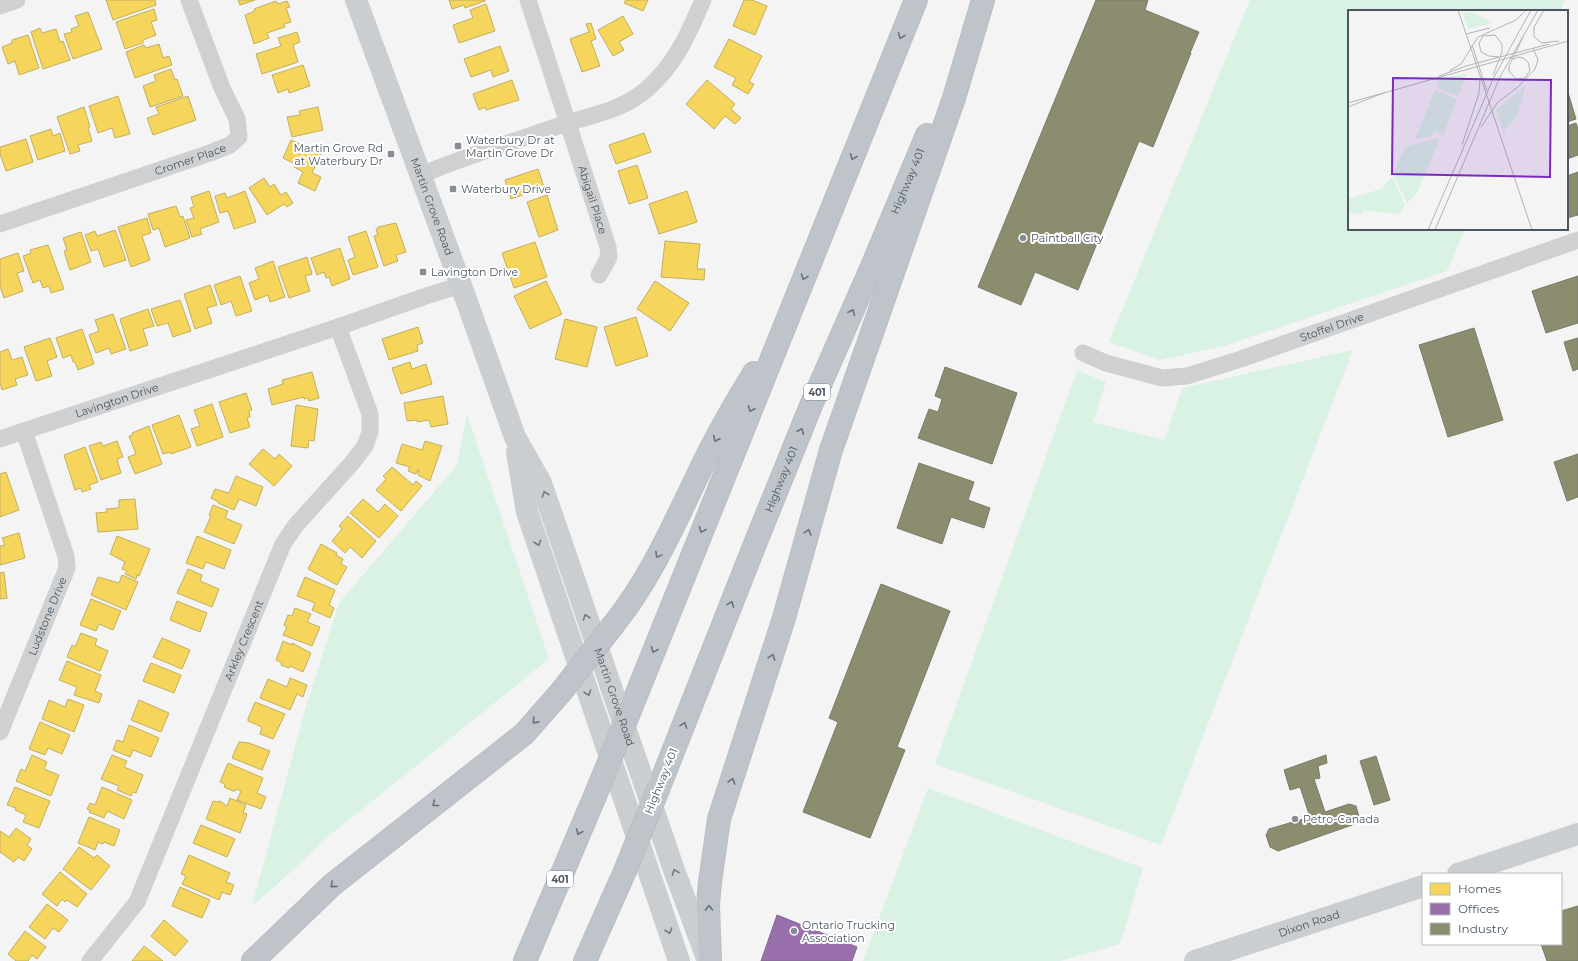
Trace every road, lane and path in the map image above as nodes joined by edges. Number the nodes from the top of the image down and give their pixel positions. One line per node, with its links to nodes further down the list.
1 (17, 0): 8 (street)
2 (189, 0): 11 (street, Cromer Place)
3 (356, 0): 10 (main road, Martin Grove Road)
4 (528, 0): 9 (street, Abigail Place)
5 (703, 0): 9 (street)
6 (916, 0): 15 (highway, 401, one-way to 15)
7 (982, 0): 23 (highway, Highway 401 / 401, one-way to 7, bridge); 32 (highway, one-way to 7)
8 (0, 6)
9 (567, 124): 10 (street); 13 (street, Abigail Place)
10 (421, 175): 14 (main road, Martin Grove Road)
11 (0, 224)
12 (1578, 240): 17 (street, Stoffel Drive)
13 (599, 274)
14 (461, 285): 16 (street, Lavington Drive); 19 (main road, Martin Grove Road)
15 (787, 321): 27 (highway, one-way to 27, bridge); 28 (highway, 401, one-way to 28, bridge)
16 (338, 327): 18 (street, Lavington Drive); 26 (street, Arkley Crescent)
17 (1083, 353)
18 (24, 432): 20 (street, Lavington Drive); 21 (street, Ludstone Drive)
19 (515, 437): 31 (main road, Martin Grove Road, one-way to 31); 32 (main road, Martin Grove Road, one-way to 19)
20 (0, 439)
21 (0, 732)
22 (1578, 834): 24 (main road)
23 (625, 871): 29 (highway, Highway 401 / 401); 30 (highway)
24 (1461, 873)
25 (1422, 886): 33 (main road, Dixon Road)
26 (90, 961)
27 (253, 961)
28 (525, 961)
29 (585, 961)
30 (601, 961)
31 (680, 961)
32 (709, 961)
33 (1195, 961)

